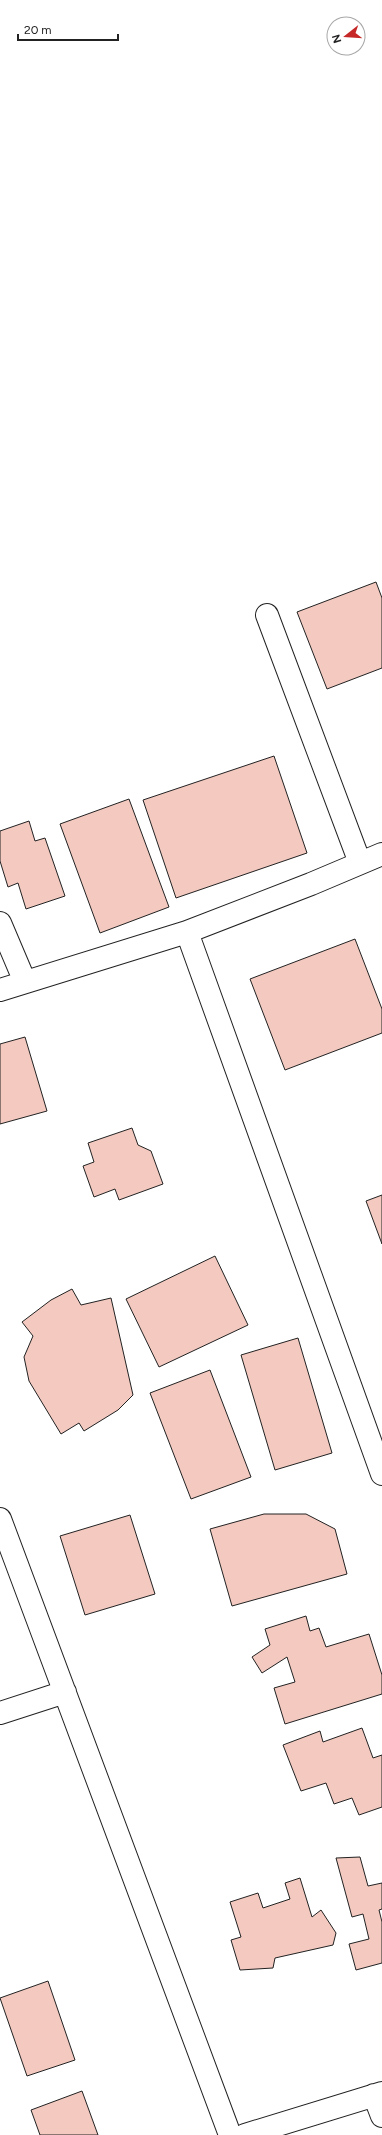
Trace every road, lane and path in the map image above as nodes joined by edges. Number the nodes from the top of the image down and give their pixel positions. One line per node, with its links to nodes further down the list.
1 (267, 615): 3 (street)
2 (382, 854): 3 (street)
3 (360, 863): 5 (street)
4 (0, 923): 6 (street)
5 (187, 932): 6 (street); 8 (street)
6 (25, 982): 7 (street)
7 (0, 990)
8 (382, 1474)
9 (0, 1519): 10 (street)
10 (65, 1692): 11 (street); 14 (street)
11 (0, 1713)
12 (378, 2094): 13 (street); 15 (street)
13 (382, 2116)
14 (230, 2135)
15 (245, 2135)

